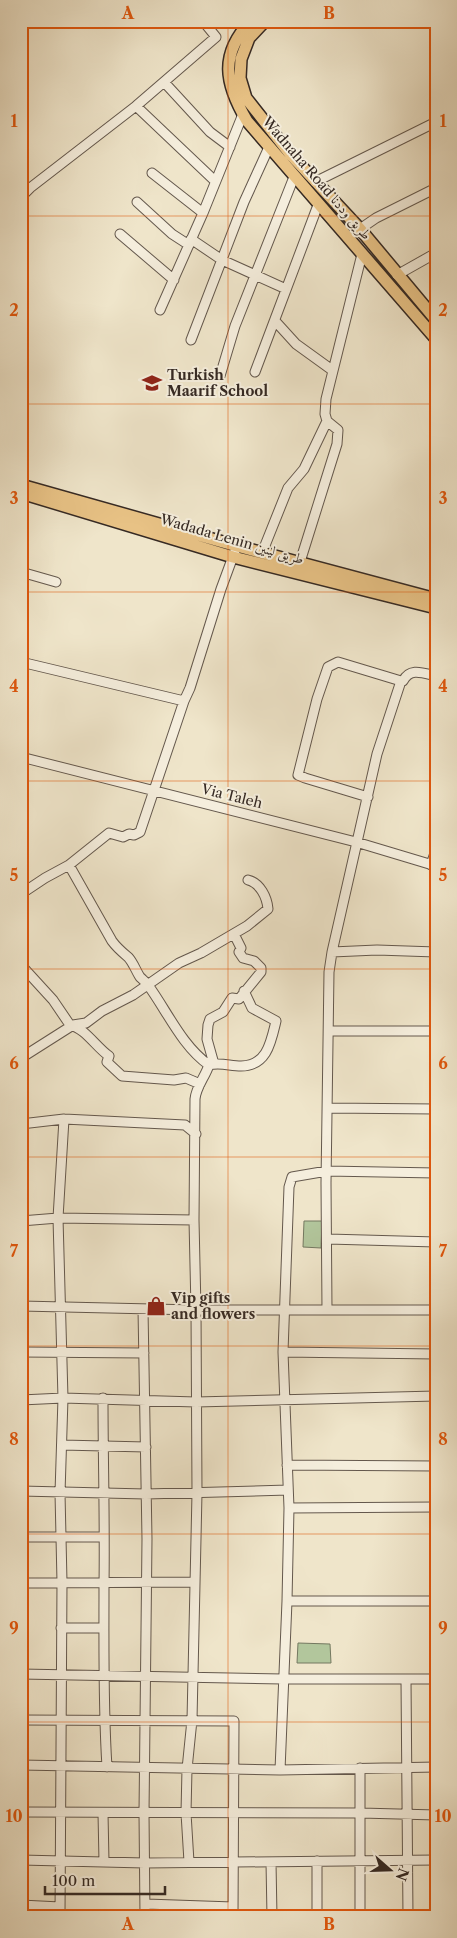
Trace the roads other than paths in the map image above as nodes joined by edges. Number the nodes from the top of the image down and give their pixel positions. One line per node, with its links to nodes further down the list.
1 (202, 21): 4 (street)
2 (251, 21): 6 (main road, Wadnaha Road طريق وددنا)
3 (265, 21): 13 (main road, Wadnaha Road طريق وددنا)
4 (164, 82): 5 (street); 8 (street)
5 (136, 106): 12 (street); 15 (street)
6 (243, 114): 8 (street); 9 (main road, Wadnaha Road طريق وددنا)
7 (436, 122): 13 (street)
8 (230, 147): 12 (street)
9 (269, 147): 11 (main road, Wadnaha Road طريق وددنا); 24 (street)
10 (152, 172): 18 (street)
11 (294, 177): 17 (main road, Wadnaha Road طريق وددنا); 25 (street)
12 (215, 181): 18 (street)
13 (315, 182): 19 (main road, Wadnaha Road طريق وددنا)
14 (436, 188): 19 (street)
15 (21, 197)
16 (137, 202): 21 (street)
17 (318, 205): 23 (main road, Wadnaha Road طريق وددنا); 28 (street)
18 (203, 213): 21 (street)
19 (360, 229): 26 (main road, Wadnaha Road طريق وددنا)
20 (120, 234): 27 (street)
21 (190, 242): 24 (street); 27 (street)
22 (436, 253): 26 (street)
23 (362, 254): 32 (main road, Wadnaha Road طريق وددنا); 34 (street)
24 (222, 260): 25 (street); 33 (street)
25 (255, 274): 28 (street); 36 (street)
26 (398, 274): 30 (main road, Wadnaha Road طريق وددنا)
27 (174, 280): 29 (street)
28 (286, 289): 31 (street)
29 (160, 310)
30 (435, 318)
31 (276, 322): 34 (street); 35 (street)
32 (436, 339)
33 (191, 340)
34 (332, 370): 37 (street)
35 (256, 372)
36 (220, 376)
37 (327, 421): 41 (street); 42 (street)
38 (21, 485): 40 (main road)
39 (21, 494): 40 (main road, Wadada Lenin طريق لينين)
40 (235, 552): 41 (main road); 46 (main road, Wadada Lenin طريق لينين); 50 (street)
41 (262, 553): 42 (main road)
42 (300, 562): 45 (main road)
43 (21, 572): 44 (street)
44 (56, 582)
45 (436, 599)
46 (436, 608)
47 (21, 662): 50 (street)
48 (436, 676): 49 (street)
49 (401, 681): 53 (street); 53 (street)
50 (184, 701): 52 (street)
51 (21, 757): 52 (street, Via Taleh)
52 (154, 791): 54 (street, Via Taleh); 56 (street)
53 (368, 797): 54 (street)
54 (356, 842): 57 (street, Via Taleh); 61 (street)
55 (436, 850): 57 (street)
56 (69, 865): 59 (street); 64 (street)
57 (434, 865)
58 (248, 880): 60 (street)
59 (21, 894)
60 (234, 934): 64 (street); 65 (street)
61 (332, 952): 62 (street); 67 (street)
62 (436, 952)
63 (21, 966): 66 (street)
64 (148, 984): 66 (street); 70 (street)
65 (244, 991): 70 (street); 70 (street)
66 (73, 1025): 69 (street); 71 (street)
67 (329, 1031): 68 (street); 72 (street)
68 (436, 1031)
69 (21, 1058)
70 (212, 1064): 71 (street)
71 (200, 1084): 76 (street)
72 (328, 1108): 73 (street); 77 (street)
73 (436, 1109)
74 (64, 1119): 75 (street); 76 (street); 79 (street)
75 (21, 1124)
76 (196, 1134): 80 (street)
77 (327, 1171): 78 (street); 82 (street); 89 (street)
78 (436, 1173)
79 (58, 1218): 80 (street); 81 (street); 86 (street)
80 (194, 1220): 88 (street)
81 (21, 1221)
82 (328, 1239): 83 (street); 90 (street)
83 (436, 1242)
84 (436, 1298): 91 (street)
85 (21, 1306): 86 (street)
86 (60, 1306): 87 (street); 94 (street)
87 (143, 1309): 88 (street); 95 (street)
88 (196, 1310): 89 (street); 103 (street)
89 (284, 1310): 90 (street); 93 (street)
90 (327, 1310): 91 (street)
91 (435, 1310)
92 (21, 1352): 94 (street)
93 (283, 1352): 96 (street); 100 (street)
94 (62, 1353): 95 (street); 98 (street)
95 (144, 1353): 102 (street)
96 (436, 1354)
97 (436, 1396): 100 (street)
98 (63, 1398): 99 (street); 101 (street); 104 (street)
99 (103, 1398): 102 (street); 105 (street)
100 (285, 1399): 103 (street); 107 (street)
101 (21, 1400)
102 (145, 1402): 103 (street); 106 (street)
103 (196, 1402): 113 (street)
104 (62, 1445): 105 (street); 111 (street)
105 (103, 1446): 106 (street); 112 (street)
106 (146, 1447): 114 (street)
107 (287, 1465): 108 (street); 109 (street)
108 (436, 1466)
109 (288, 1490): 113 (street); 116 (street)
110 (21, 1491): 111 (street)
111 (60, 1493): 112 (street); 118 (street)
112 (104, 1493): 114 (street); 119 (street)
113 (197, 1493): 114 (street); 121 (street)
114 (146, 1494): 124 (street)
115 (436, 1507): 116 (street)
116 (289, 1508): 126 (street)
117 (21, 1537): 118 (street)
118 (61, 1537): 119 (street); 120 (street)
119 (104, 1537): 123 (street)
120 (62, 1582): 122 (street); 123 (street); 127 (street)
121 (195, 1582): 124 (street); 133 (street)
122 (21, 1583)
123 (104, 1583): 124 (street); 128 (street)
124 (147, 1584): 132 (street)
125 (436, 1600): 126 (street)
126 (287, 1601): 134 (street)
127 (60, 1628): 128 (street); 131 (street)
128 (103, 1628): 130 (street)
129 (21, 1674): 131 (street)
130 (105, 1675): 131 (street); 132 (street); 138 (street)
131 (62, 1676): 141 (street)
132 (147, 1676): 133 (street); 139 (street)
133 (193, 1678): 134 (street); 140 (street)
134 (283, 1679): 136 (street); 151 (street)
135 (436, 1679): 136 (street)
136 (406, 1680): 145 (street)
137 (21, 1720): 141 (street)
138 (104, 1720): 139 (street); 141 (street); 144 (street)
139 (145, 1720): 140 (street); 147 (street)
140 (192, 1720): 149 (street); 150 (street)
141 (60, 1721): 143 (street)
142 (21, 1766): 143 (street)
143 (60, 1766): 144 (street); 153 (street)
144 (107, 1767): 147 (street)
145 (406, 1767): 146 (street); 148 (street); 159 (street)
146 (436, 1767)
147 (145, 1768): 149 (street); 158 (street)
148 (360, 1768): 151 (street); 154 (street)
149 (187, 1769): 150 (street); 156 (street)
150 (233, 1769): 151 (street); 157 (street)
151 (280, 1770)
152 (21, 1812): 153 (street)
153 (59, 1812): 155 (street); 165 (street)
154 (360, 1812): 157 (street); 159 (street); 162 (street)
155 (104, 1813): 158 (street); 167 (street)
156 (186, 1813): 157 (street); 158 (street); 168 (street)
157 (233, 1813): 169 (street)
158 (144, 1814): 171 (street)
159 (406, 1814): 160 (street); 163 (street)
160 (436, 1815)
161 (21, 1860): 165 (street)
162 (360, 1860): 163 (street); 166 (street); 180 (street)
163 (406, 1860): 164 (street); 181 (street)
164 (436, 1860)
165 (60, 1861): 167 (street); 174 (street)
166 (317, 1861): 170 (street); 179 (street)
167 (104, 1862): 171 (street)
168 (189, 1862): 169 (street); 171 (street)
169 (233, 1862): 170 (street); 175 (street)
170 (271, 1862): 178 (street)
171 (145, 1863): 172 (street)
172 (146, 1904): 175 (street); 177 (street)
173 (21, 1905): 174 (street)
174 (60, 1906): 176 (street)
175 (233, 1912)
176 (60, 1917)
177 (145, 1917)
178 (272, 1917)
179 (317, 1917)
180 (360, 1917)
181 (408, 1917)

